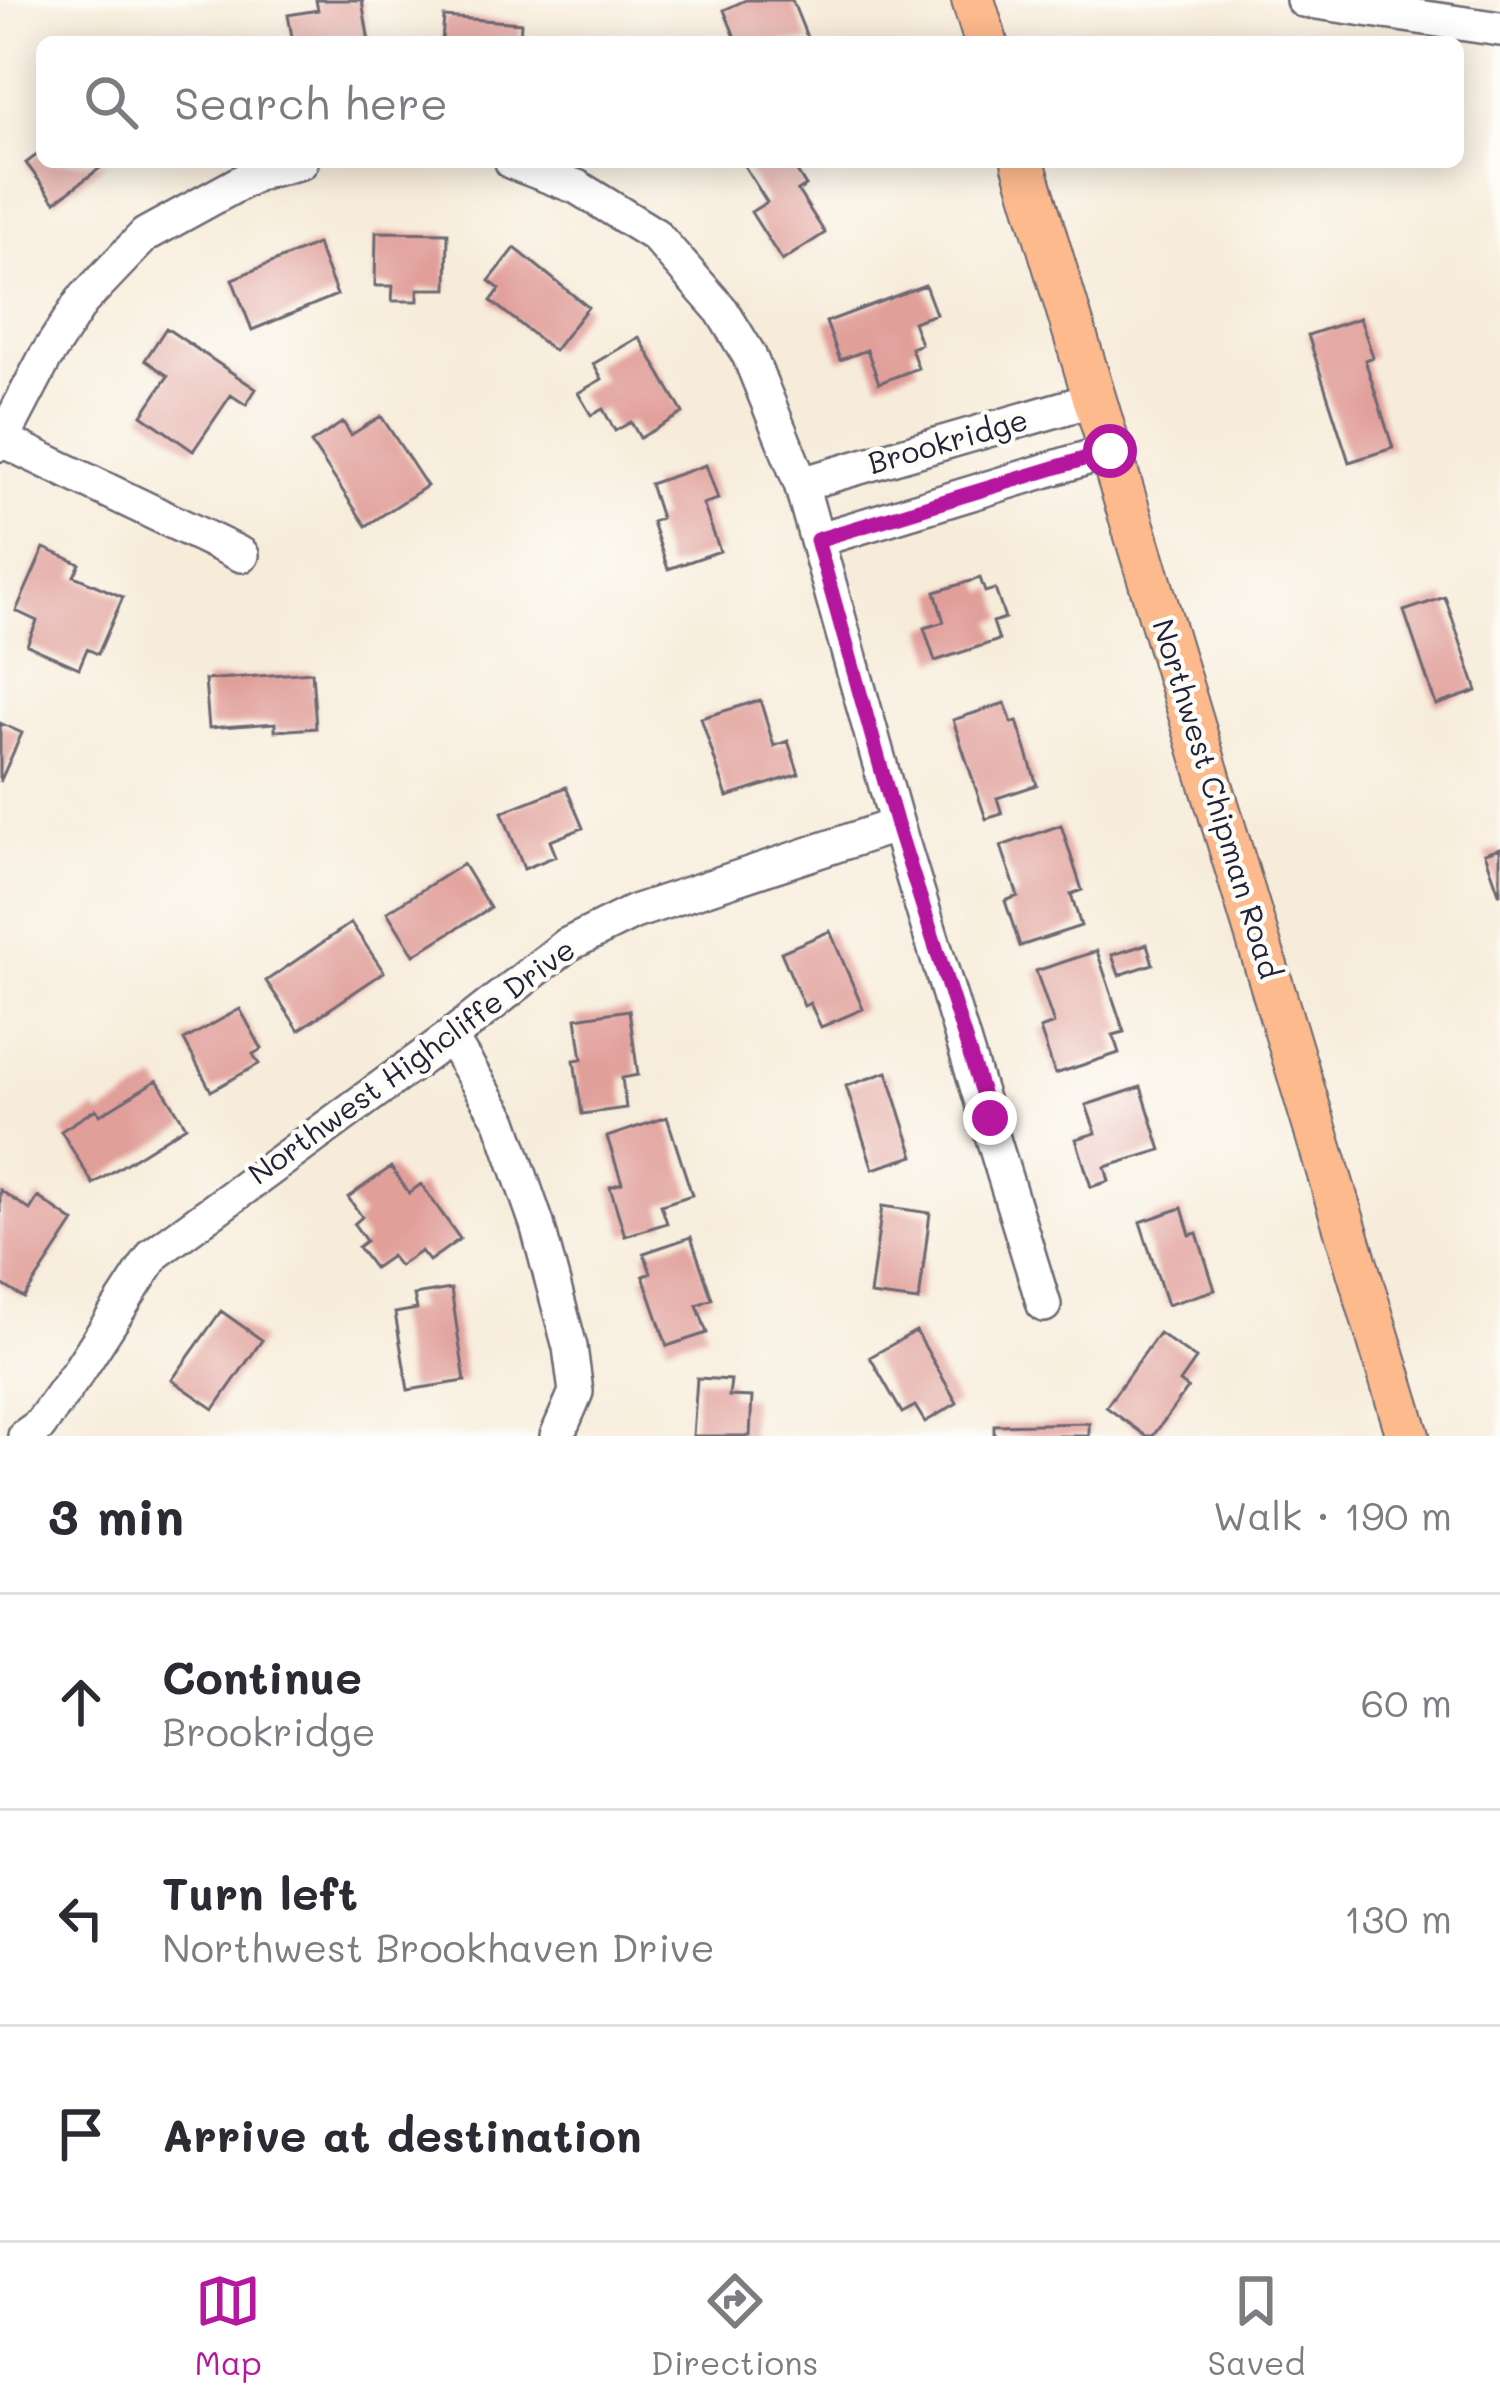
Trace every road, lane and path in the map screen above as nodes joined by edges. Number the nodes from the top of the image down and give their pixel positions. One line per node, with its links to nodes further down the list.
1 (973, 0): 4 (main road)
2 (1303, 0): 3 (street)
3 (1500, 29)
4 (984, 36)
5 (278, 168): 10 (street)
6 (548, 168): 8 (street)
7 (1025, 168): 9 (main road, Northwest Chipman Road)
8 (585, 174): 12 (street)
9 (1096, 399): 11 (main road, Northwest Chipman Road); 12 (street, Brookridge)
10 (1, 441): 14 (street)
11 (1110, 451): 13 (street, Brookridge); 20 (main road, Northwest Chipman Road)
12 (801, 484): 13 (street)
13 (817, 540): 15 (street)
14 (242, 555)
15 (897, 825): 16 (street, Northwest Highcliffe Drive); 17 (street)
16 (451, 1037): 18 (street, Northwest Highcliffe Drive); 19 (street)
17 (1044, 1305)
18 (25, 1436)
19 (557, 1436)
20 (1408, 1436)

